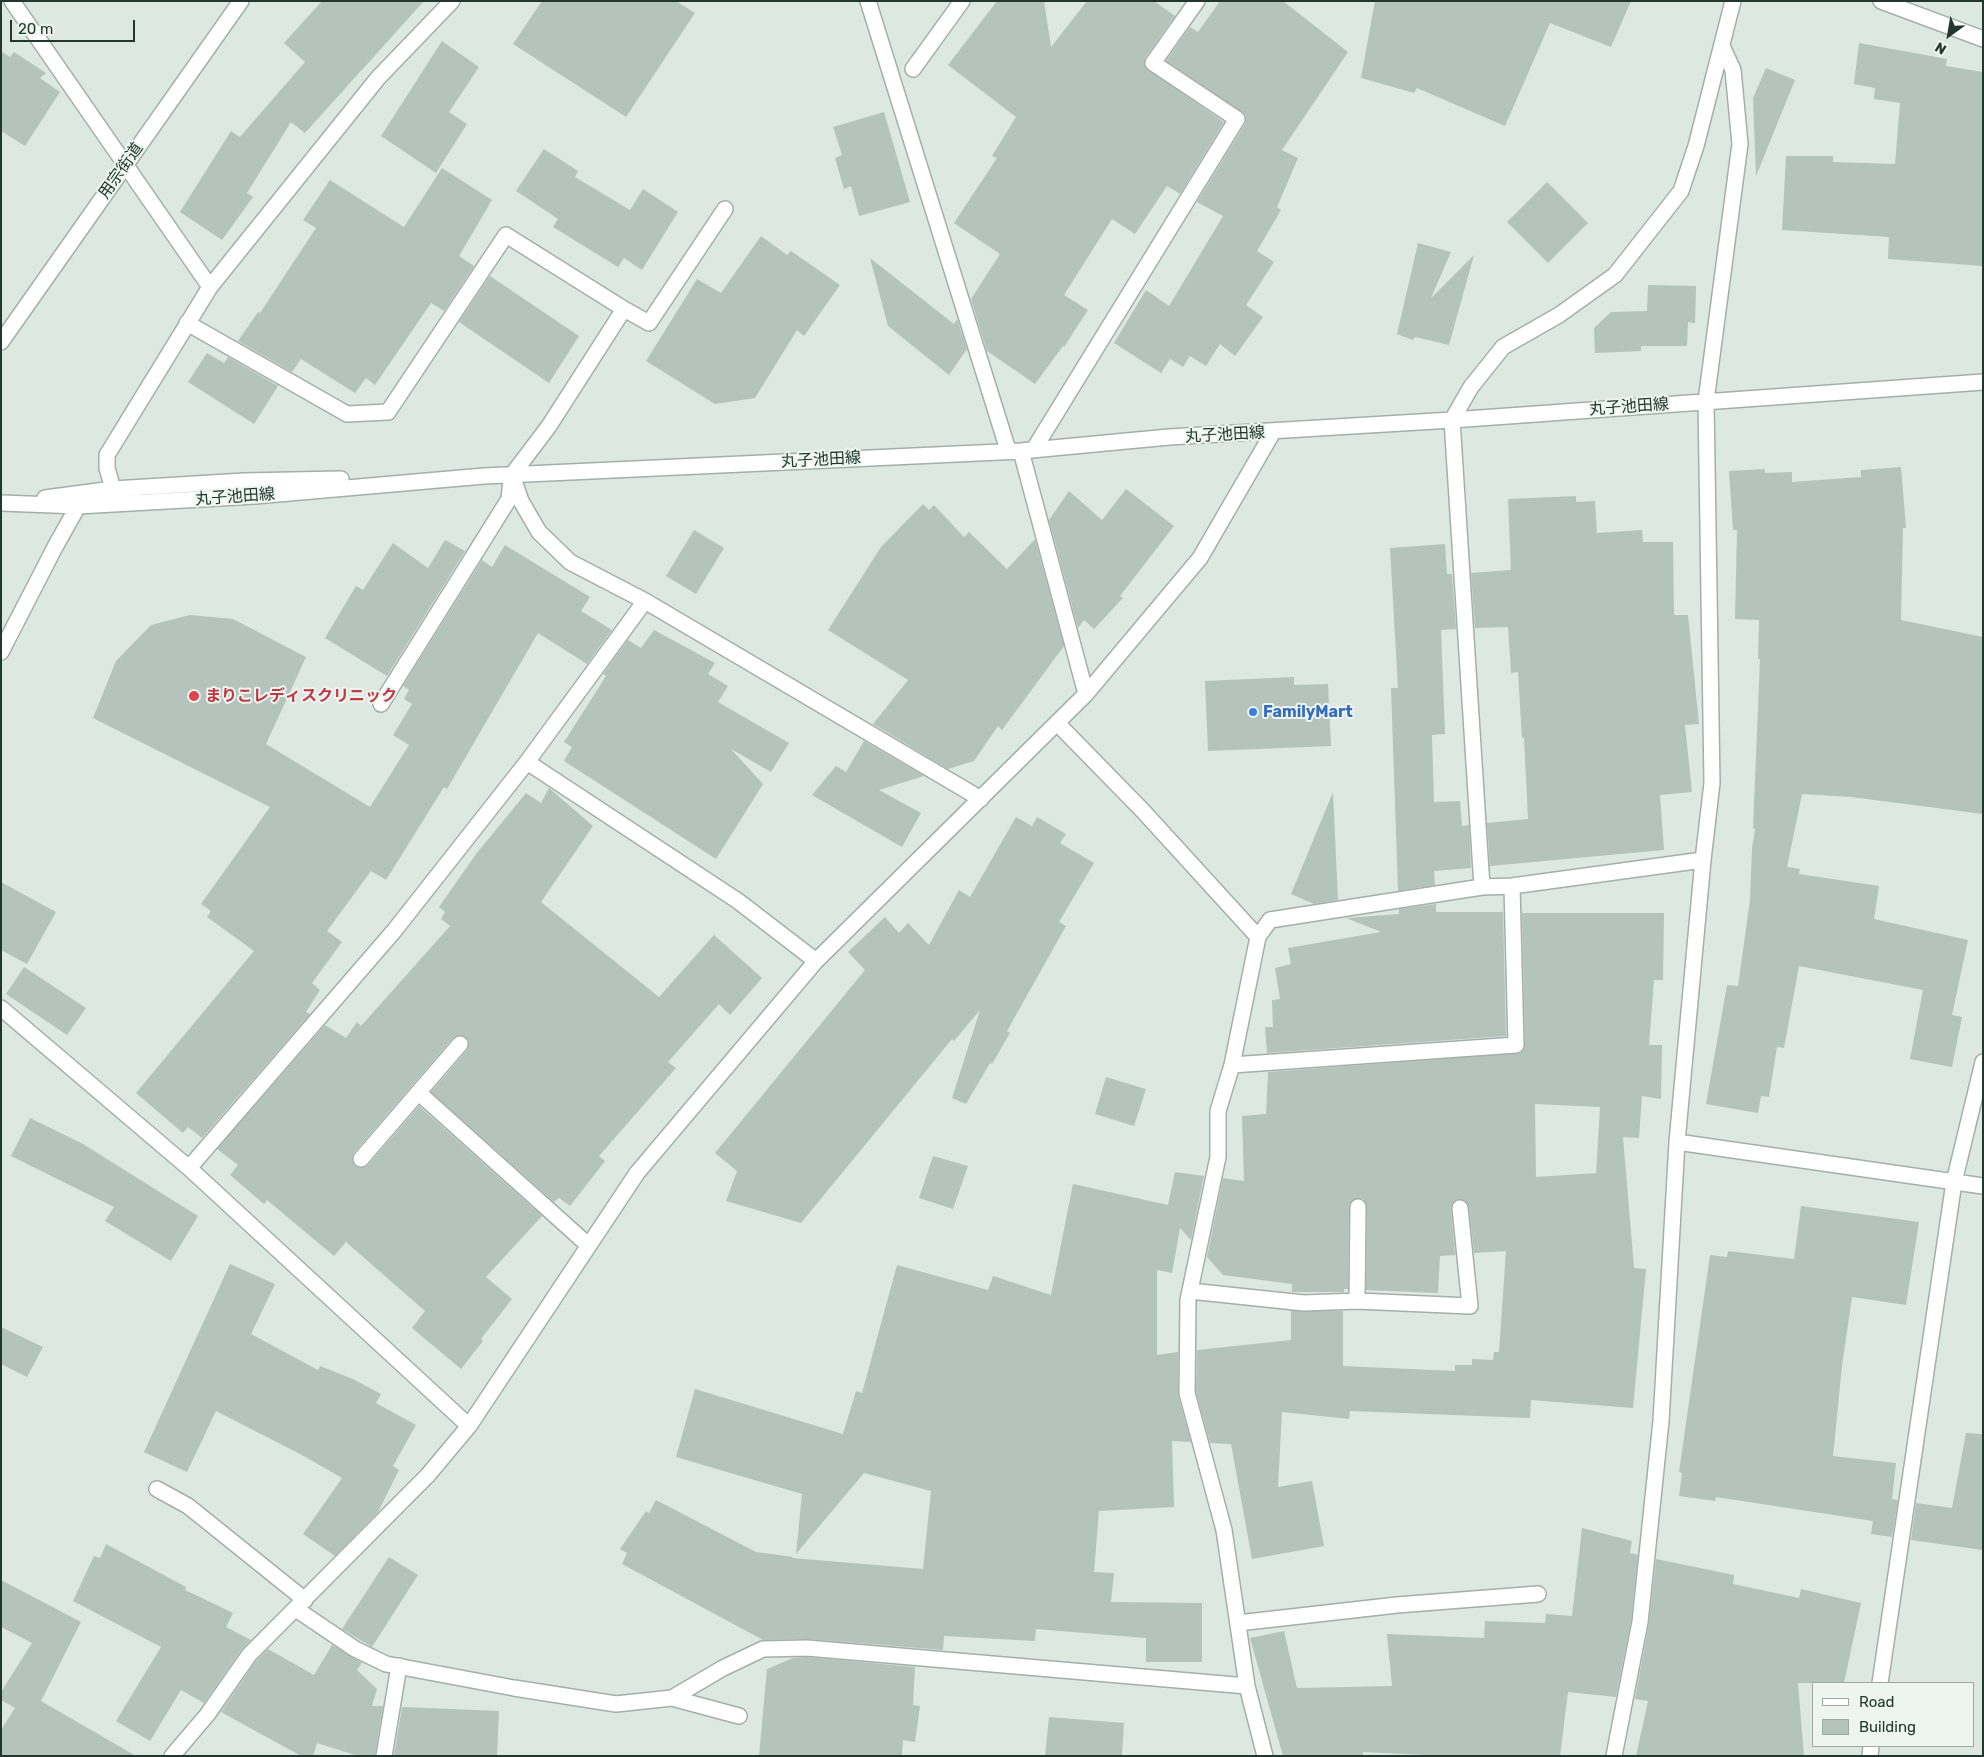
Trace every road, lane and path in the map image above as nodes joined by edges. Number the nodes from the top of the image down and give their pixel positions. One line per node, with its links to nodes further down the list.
1 (12, 1): 12 (street)
2 (241, 1): 12 (street, 用宗街道)
3 (452, 1): 14 (street)
4 (868, 1): 22 (street)
5 (962, 1): 11 (street)
6 (1197, 1): 22 (street)
7 (1733, 1): 10 (street)
8 (1881, 1): 9 (street)
9 (1983, 39)
10 (1723, 48): 19 (street); 20 (street)
11 (913, 69)
12 (126, 165): 14 (street); 17 (street, 用宗街道)
13 (725, 209): 15 (street)
14 (210, 287): 16 (street)
15 (624, 309): 16 (street); 23 (street)
16 (187, 323): 25 (street)
17 (2, 338)
18 (1983, 382): 19 (street, 丸子池田線)
19 (1706, 401): 20 (street, 丸子池田線); 35 (street)
20 (1452, 420): 21 (street, 丸子池田線); 37 (street)
21 (1273, 432): 22 (street, 丸子池田線); 30 (street)
22 (1021, 450): 23 (street, 丸子池田線); 30 (street)
23 (512, 475): 24 (street, 丸子池田線); 28 (street); 31 (street)
24 (468, 477): 25 (street, 丸子池田線); 27 (street, 丸子池田線)
25 (113, 489): 26 (street, 丸子池田線)
26 (2, 503): 27 (street, 丸子池田線)
27 (78, 506): 29 (street)
28 (645, 601): 33 (street); 34 (street)
29 (1, 652)
30 (1086, 694): 32 (street)
31 (381, 704)
32 (1057, 723): 34 (street); 38 (street)
33 (527, 762): 39 (street); 47 (street)
34 (981, 799): 39 (street)
35 (1703, 860): 36 (street); 45 (street)
36 (1512, 886): 37 (street); 43 (street)
37 (1482, 887): 38 (street)
38 (1258, 937): 43 (street)
39 (816, 961): 52 (street)
40 (1, 1008): 47 (street)
41 (460, 1044): 44 (street)
42 (1983, 1062): 48 (street)
43 (1232, 1065): 53 (street)
44 (419, 1093): 46 (street); 52 (street)
45 (1677, 1142): 48 (street); 68 (street)
46 (361, 1159)
47 (189, 1168): 55 (street)
48 (1954, 1182): 49 (street); 61 (street)
49 (1983, 1186)
50 (1358, 1207): 54 (street)
51 (1460, 1208): 54 (street)
52 (588, 1245): 55 (street)
53 (1190, 1291): 54 (street); 59 (street)
54 (1357, 1300)
55 (470, 1426): 58 (street)
56 (157, 1488): 58 (street)
57 (1538, 1594): 59 (street)
58 (300, 1605): 60 (street); 65 (street)
59 (1238, 1623): 62 (street)
60 (399, 1666): 63 (street); 66 (street)
61 (1880, 1682)
62 (1247, 1686): 63 (street); 67 (street)
63 (672, 1698): 64 (street)
64 (739, 1716)
65 (172, 1756)
66 (384, 1756)
67 (1265, 1756)
68 (1614, 1756)

